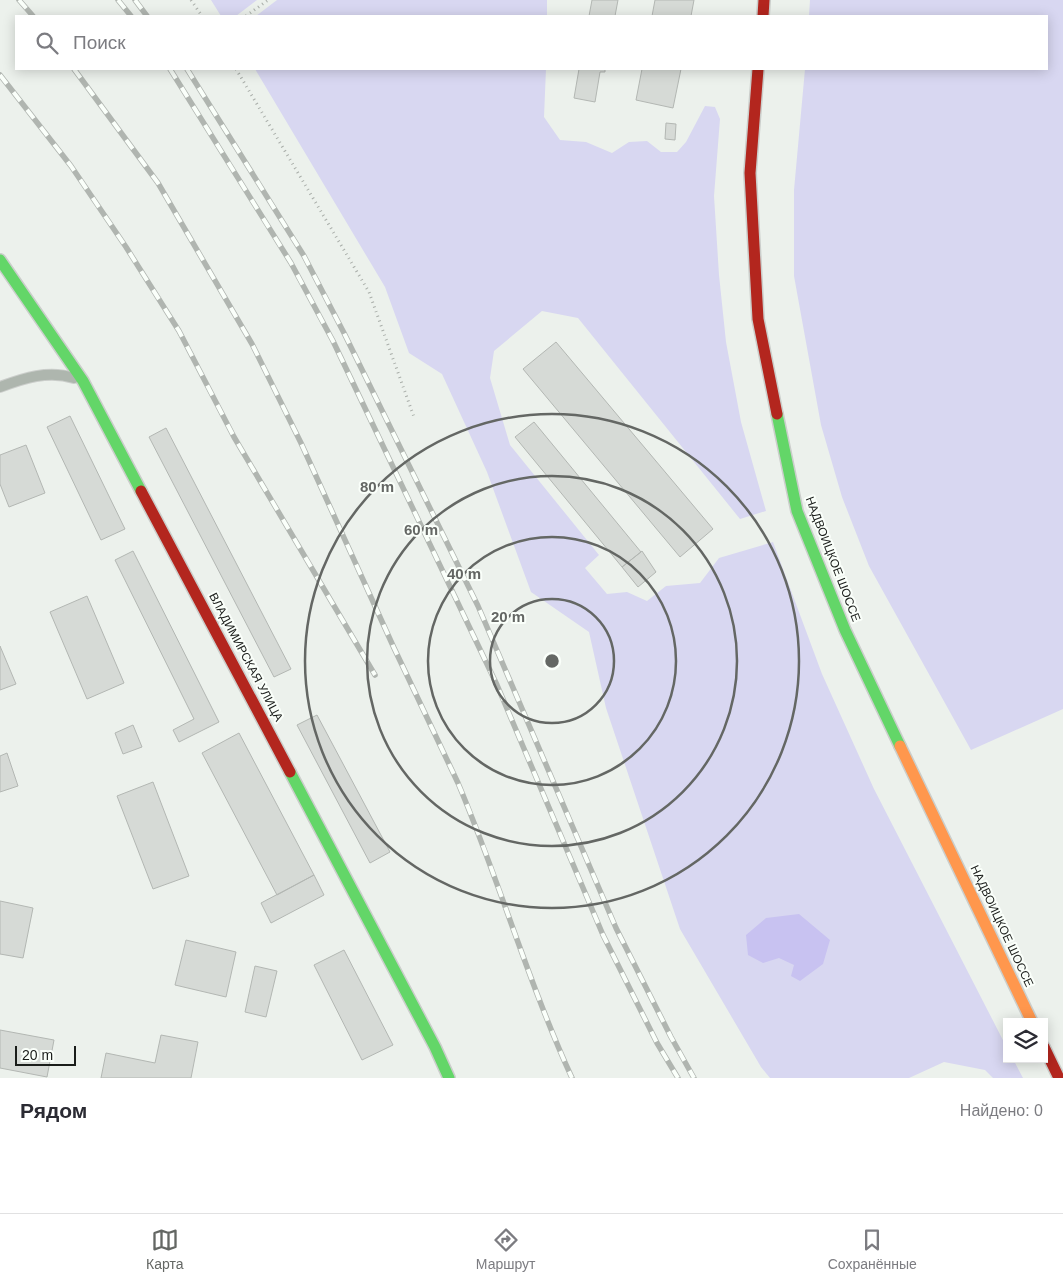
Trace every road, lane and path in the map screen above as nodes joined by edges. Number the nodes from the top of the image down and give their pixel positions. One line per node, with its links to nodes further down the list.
1 (191, 0): 4 (path)
2 (268, 0): 5 (path)
3 (764, 0): 6 (main road)
4 (201, 15)
5 (247, 15)
6 (763, 15)
7 (237, 70): 12 (path)
8 (758, 70): 13 (main road, НАДВОИЦКОЕ ШОССЕ)
9 (0, 260): 10 (main road, ВЛАДИМИРСКАЯ УЛИЦА)
10 (83, 381): 11 (lane); 15 (main road, ВЛАДИМИРСКАЯ УЛИЦА)
11 (0, 387)
12 (414, 416)
13 (1030, 1018)
14 (1048, 1055): 16 (main road)
15 (449, 1078)
16 (1059, 1078)

